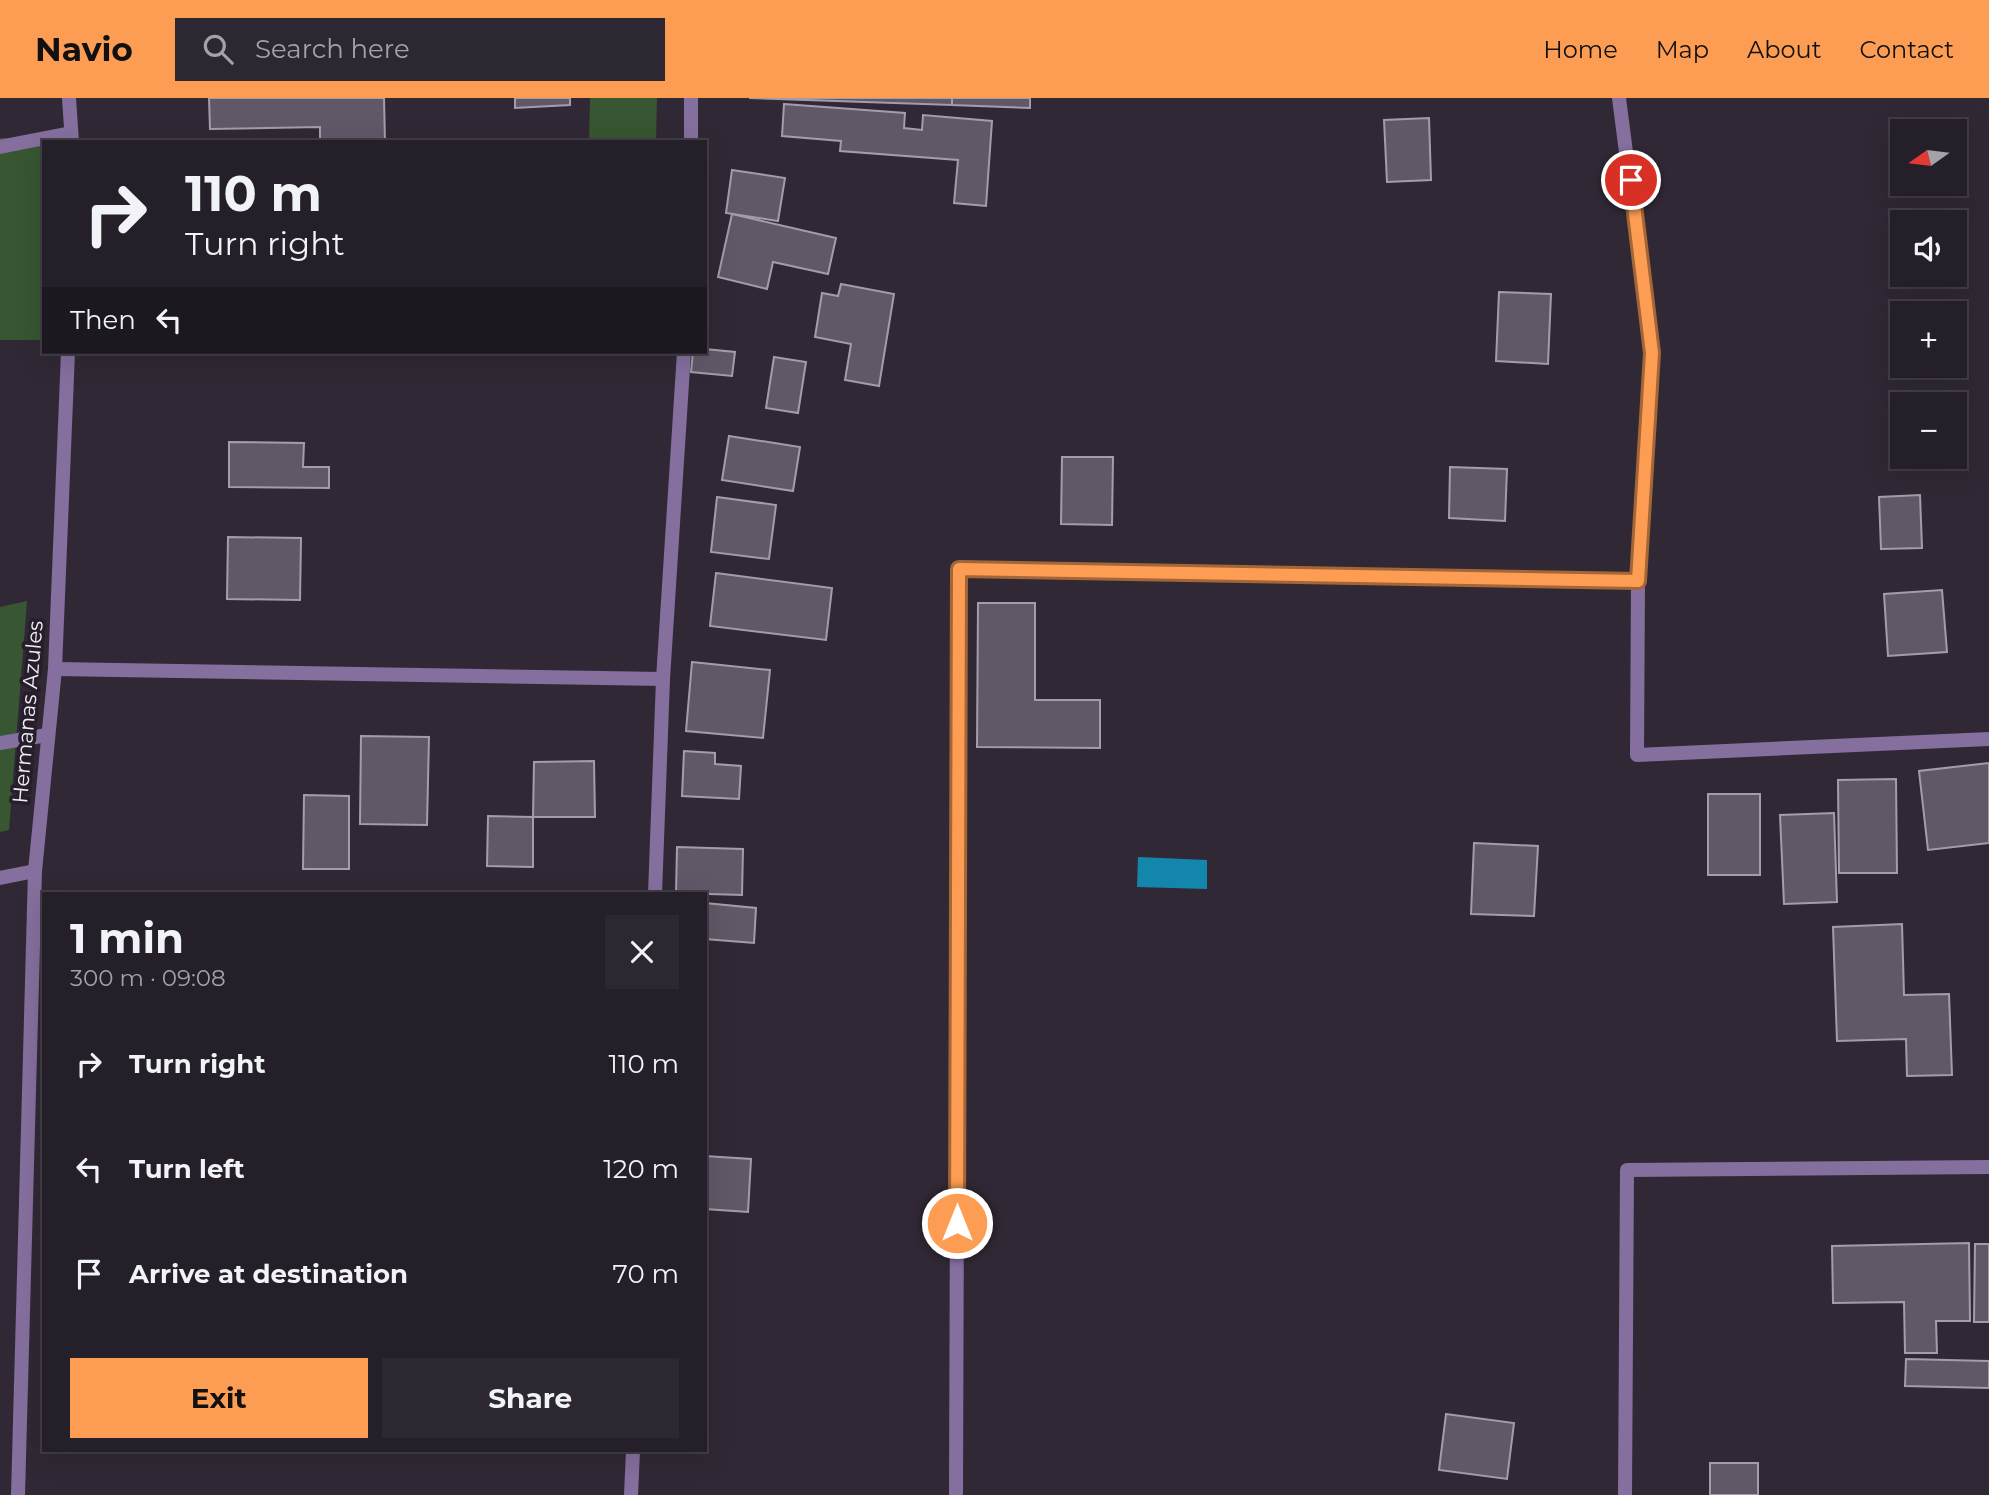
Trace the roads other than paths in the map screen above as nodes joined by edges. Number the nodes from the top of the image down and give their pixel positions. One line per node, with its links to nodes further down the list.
1 (69, 98): 4 (street)
2 (691, 98): 6 (street)
3 (1619, 98): 11 (street)
4 (71, 137): 5 (street)
5 (50, 140)
6 (691, 140)
7 (42, 141): 8 (street)
8 (0, 147)
9 (68, 354): 12 (street, Hermanas Azules)
10 (684, 354): 13 (street)
11 (1638, 581): 15 (street); 24 (street)
12 (55, 669): 13 (street); 14 (street, Hermanas Azules)
13 (663, 679): 19 (street)
14 (47, 735): 16 (street); 17 (street, Hermanas Azules)
15 (1989, 739)
16 (0, 743)
17 (35, 871): 18 (street); 22 (street, Hermanas Azules)
18 (0, 878)
19 (655, 892)
20 (1989, 1167): 25 (street)
21 (633, 1452): 23 (street)
22 (18, 1495)
23 (631, 1495)
24 (956, 1495)
25 (1625, 1495)

